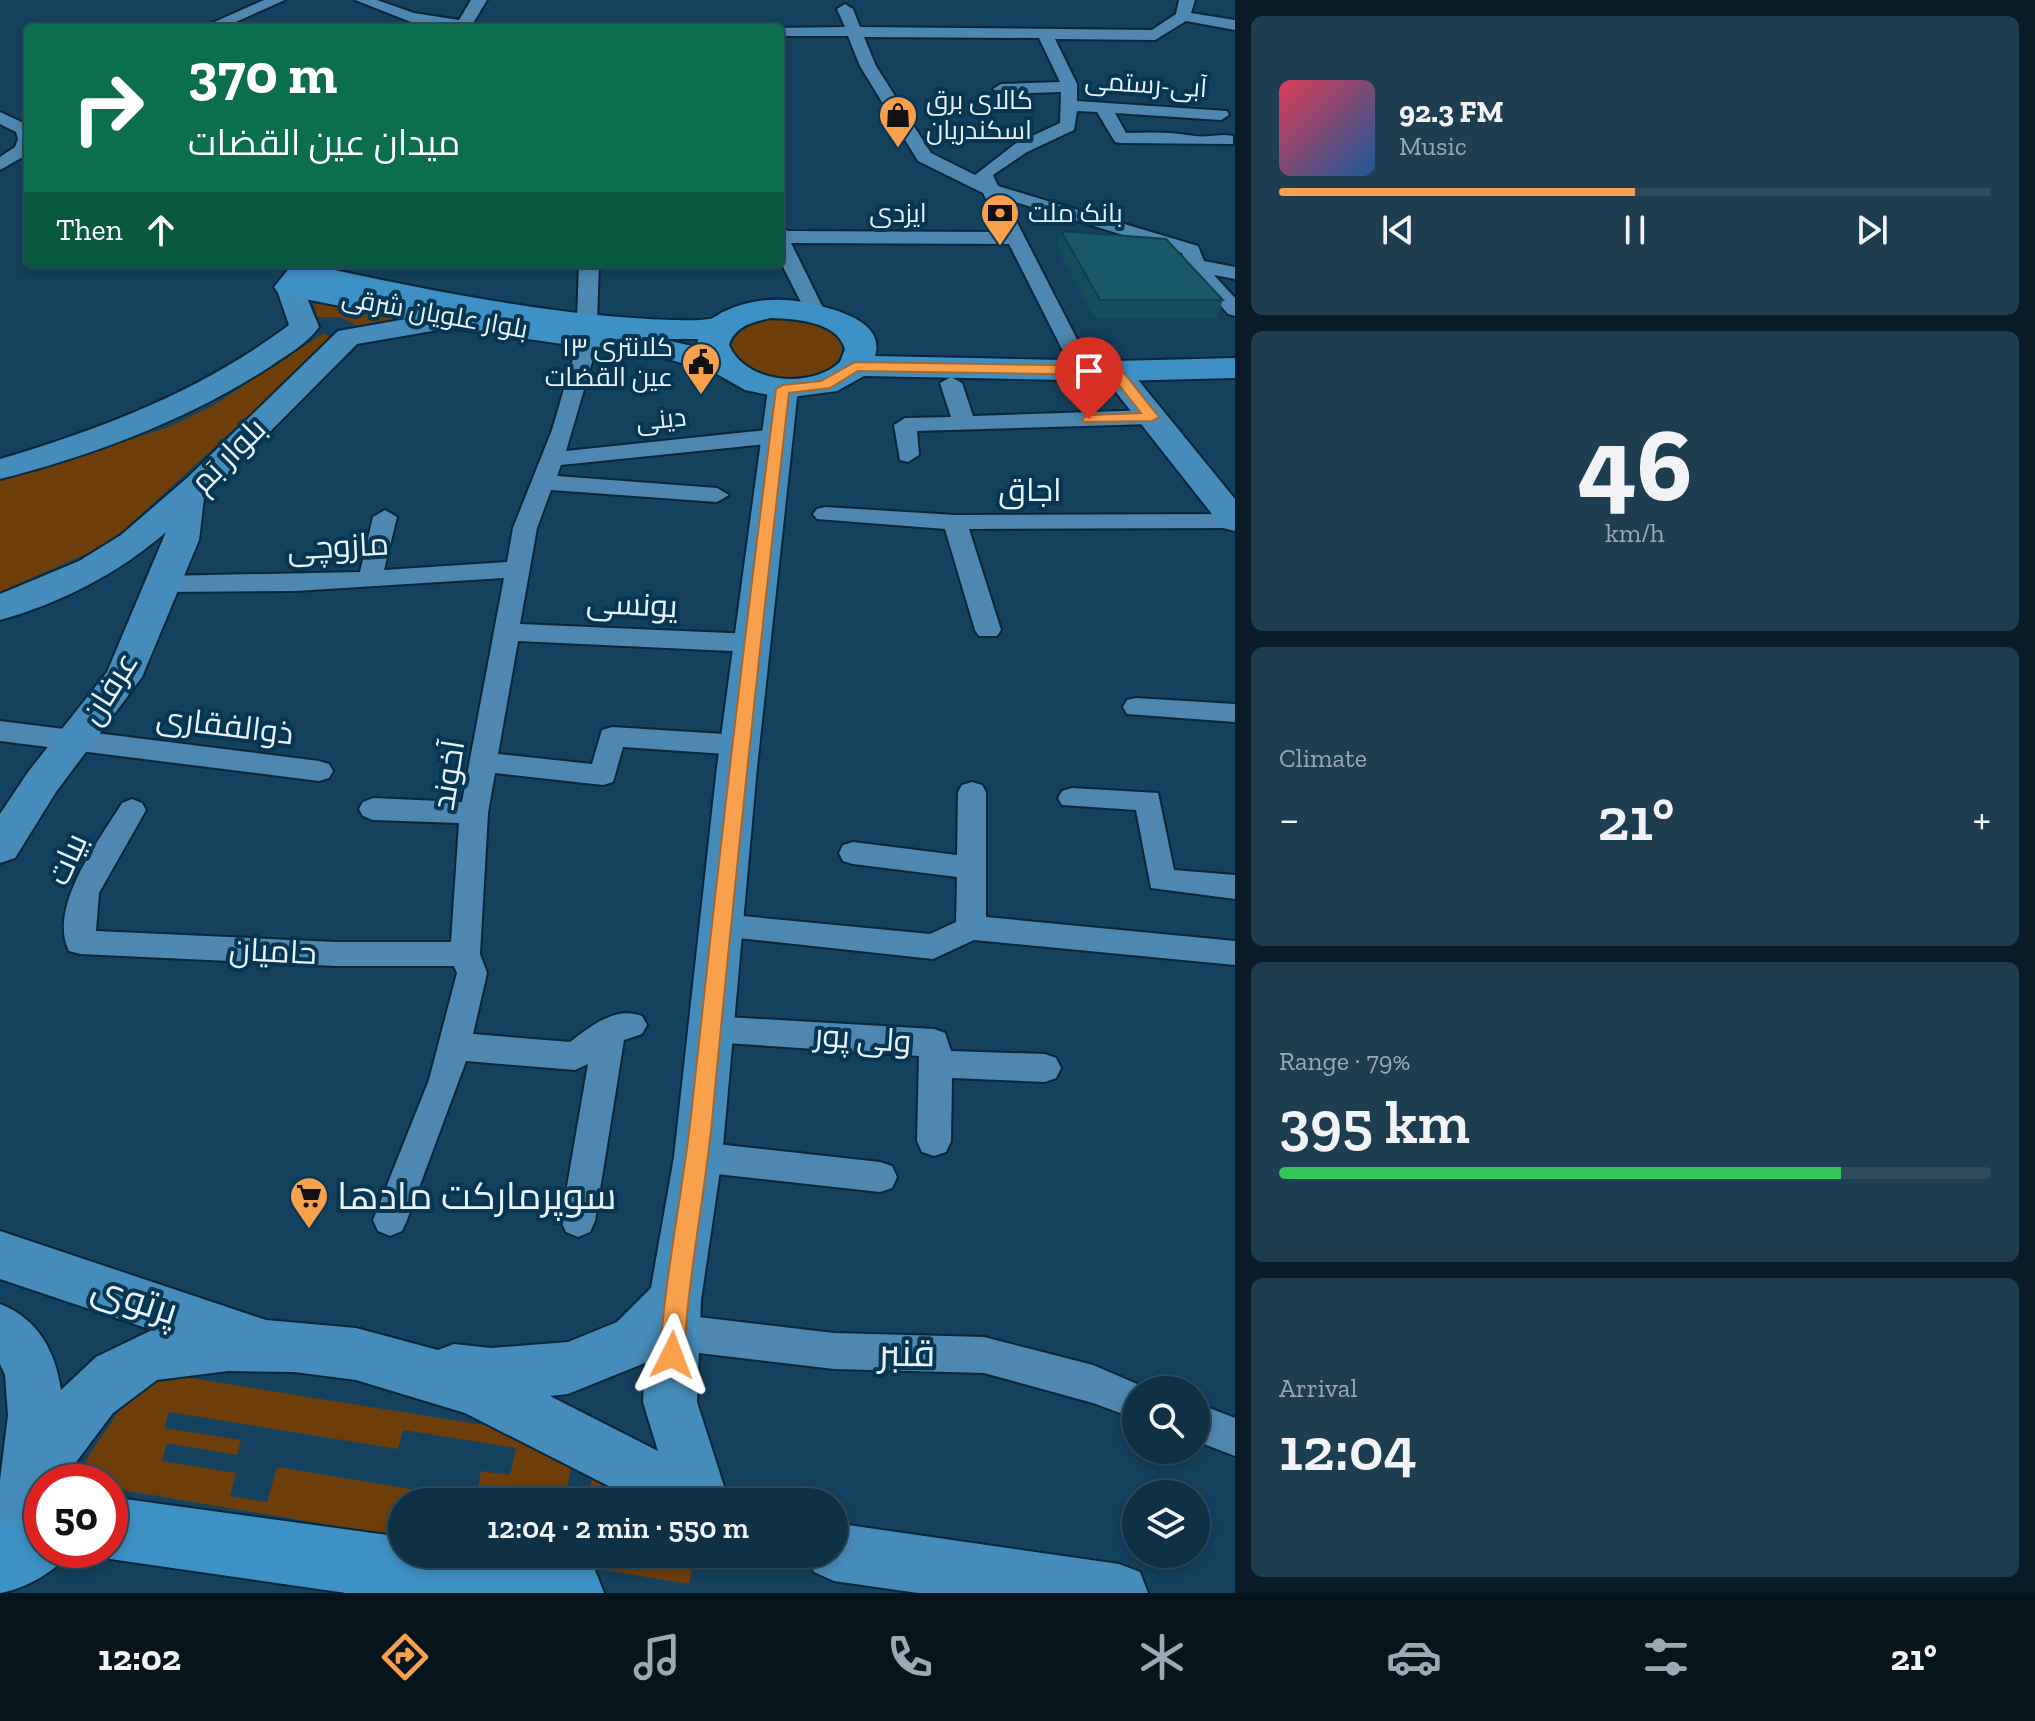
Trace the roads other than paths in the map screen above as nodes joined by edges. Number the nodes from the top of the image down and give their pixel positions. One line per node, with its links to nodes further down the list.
1 (277, 0): 8 (street)
2 (363, 0): 9 (street)
3 (479, 0): 10 (street)
4 (1186, 4): 11 (street); 18 (street)
5 (845, 9): 13 (street)
6 (1009, 10): 17 (street)
7 (950, 17): 16 (street)
8 (219, 24)
9 (451, 24)
10 (464, 24)
11 (1235, 25)
12 (784, 31): 13 (street)
13 (854, 33): 14 (street); 20 (street)
14 (909, 34): 15 (street); 20 (street)
15 (938, 34): 16 (street); 19 (street)
16 (958, 34): 17 (street)
17 (1018, 35): 18 (street)
18 (1045, 35): 22 (street)
19 (948, 54)
20 (878, 58): 30 (street)
21 (1001, 89): 22 (street, آبی-رستمی)
22 (1069, 96): 23 (street, آبی-رستمی); 30 (street)
23 (1103, 107): 25 (street, آبی-رستمی); 27 (street)
24 (5, 113): 26 (street)
25 (1221, 115)
26 (24, 132)
27 (1227, 140)
28 (24, 146): 29 (street)
29 (0, 165)
30 (987, 188): 32 (street); 34 (street)
31 (784, 235): 32 (street, ایزدی)
32 (1014, 238): 46 (street)
33 (784, 250): 39 (street)
34 (1195, 265): 36 (street); 38 (street)
35 (589, 268): 43 (street, آخوند)
36 (1235, 273)
37 (300, 274): 40 (main road, بلوار علویان شرقی); 41 (main road); 43 (main road, بلوار علویان شرقی)
38 (1235, 310)
39 (815, 312): 42 (main road); 47 (main road)
40 (457, 319): 43 (main road, بلوار علویان شرقی); 44 (main road)
41 (304, 327): 44 (main road); 57 (main road, بلوار بَم)
42 (719, 328): 43 (main road, بلوار علویان شرقی); 48 (main road)
43 (588, 330): 48 (main road, بلوار علویان شرقی); 58 (street, آخوند)
44 (348, 337): 60 (main road, بلوار بَم)
45 (1235, 350): 46 (main road)
46 (1074, 353): 47 (main road)
47 (857, 354): 50 (main road); 52 (main road)
48 (721, 365): 52 (main road, بلوار علویان شرقی)
49 (1235, 368): 50 (main road)
50 (1115, 371): 53 (main road)
51 (951, 383): 54 (street)
52 (783, 389): 55 (main road)
53 (1152, 417): 54 (street); 61 (main road)
54 (964, 423): 56 (street)
55 (775, 436): 58 (street, دینی); 72 (main road)
56 (908, 455)
57 (0, 469)
58 (548, 470): 59 (street); 66 (street, آخوند)
59 (717, 495)
60 (188, 496): 65 (main road, بلوار بَم); 68 (main road, عرفان)
61 (1230, 508): 64 (street, اجاق)
62 (825, 514): 64 (street, اجاق)
63 (385, 517): 67 (street)
64 (955, 522): 70 (street)
65 (91, 569): 68 (main road); 69 (main road, بلوار بَم)
66 (519, 569): 67 (street, مازوچی); 71 (street, آخوند)
67 (370, 579): 68 (street, مازوچی)
68 (161, 584): 76 (main road, عرفان)
69 (0, 608)
70 (988, 630)
71 (509, 632): 72 (street, یونسی); 78 (street, آخوند)
72 (752, 643): 77 (main road)
73 (1136, 707): 74 (street)
74 (1235, 713)
75 (0, 731): 76 (street, ذوالفقاری)
76 (75, 741): 79 (street, ذوالفقاری); 85 (main road, عرفان)
77 (740, 745): 78 (street); 89 (main road)
78 (482, 762): 84 (street, آخوند)
79 (319, 771)
80 (972, 792): 87 (street)
81 (1072, 798): 88 (street)
82 (373, 809): 84 (street)
83 (132, 810): 91 (street, بیات)
84 (474, 813): 93 (street, آخوند)
85 (3, 837)
86 (853, 853): 87 (street)
87 (972, 868): 90 (street)
88 (1235, 887)
89 (721, 926): 90 (street); 94 (main road)
90 (971, 928): 92 (street)
91 (80, 942): 93 (street, حامیان)
92 (1235, 953)
93 (465, 954): 95 (street, آخوند)
94 (710, 1029): 96 (street, ولی پور); 99 (main road)
95 (453, 1046): 101 (street, آخوند); 102 (street)
96 (936, 1064): 97 (street, ولی پور); 98 (street)
97 (1045, 1068)
98 (934, 1141)
99 (698, 1157): 100 (street); 104 (main road)
100 (880, 1177)
101 (390, 1220)
102 (578, 1221)
103 (0, 1255): 106 (main road, پرتوی)
104 (674, 1316): 107 (main road); 108 (street, قنبر); 114 (main road)
105 (0, 1329): 111 (main road)
106 (270, 1343): 107 (main road); 112 (main road)
107 (412, 1365): 113 (main road)
108 (1122, 1395)
109 (1210, 1427): 110 (street)
110 (1235, 1437)
111 (32, 1464)
112 (39, 1464)
113 (672, 1488)
114 (695, 1488)
115 (24, 1489): 117 (main road)
116 (128, 1531): 121 (main road)
117 (0, 1540)
118 (24, 1549): 120 (main road)
119 (848, 1554): 122 (main road)
120 (0, 1563)
121 (572, 1593)
122 (1119, 1593)

